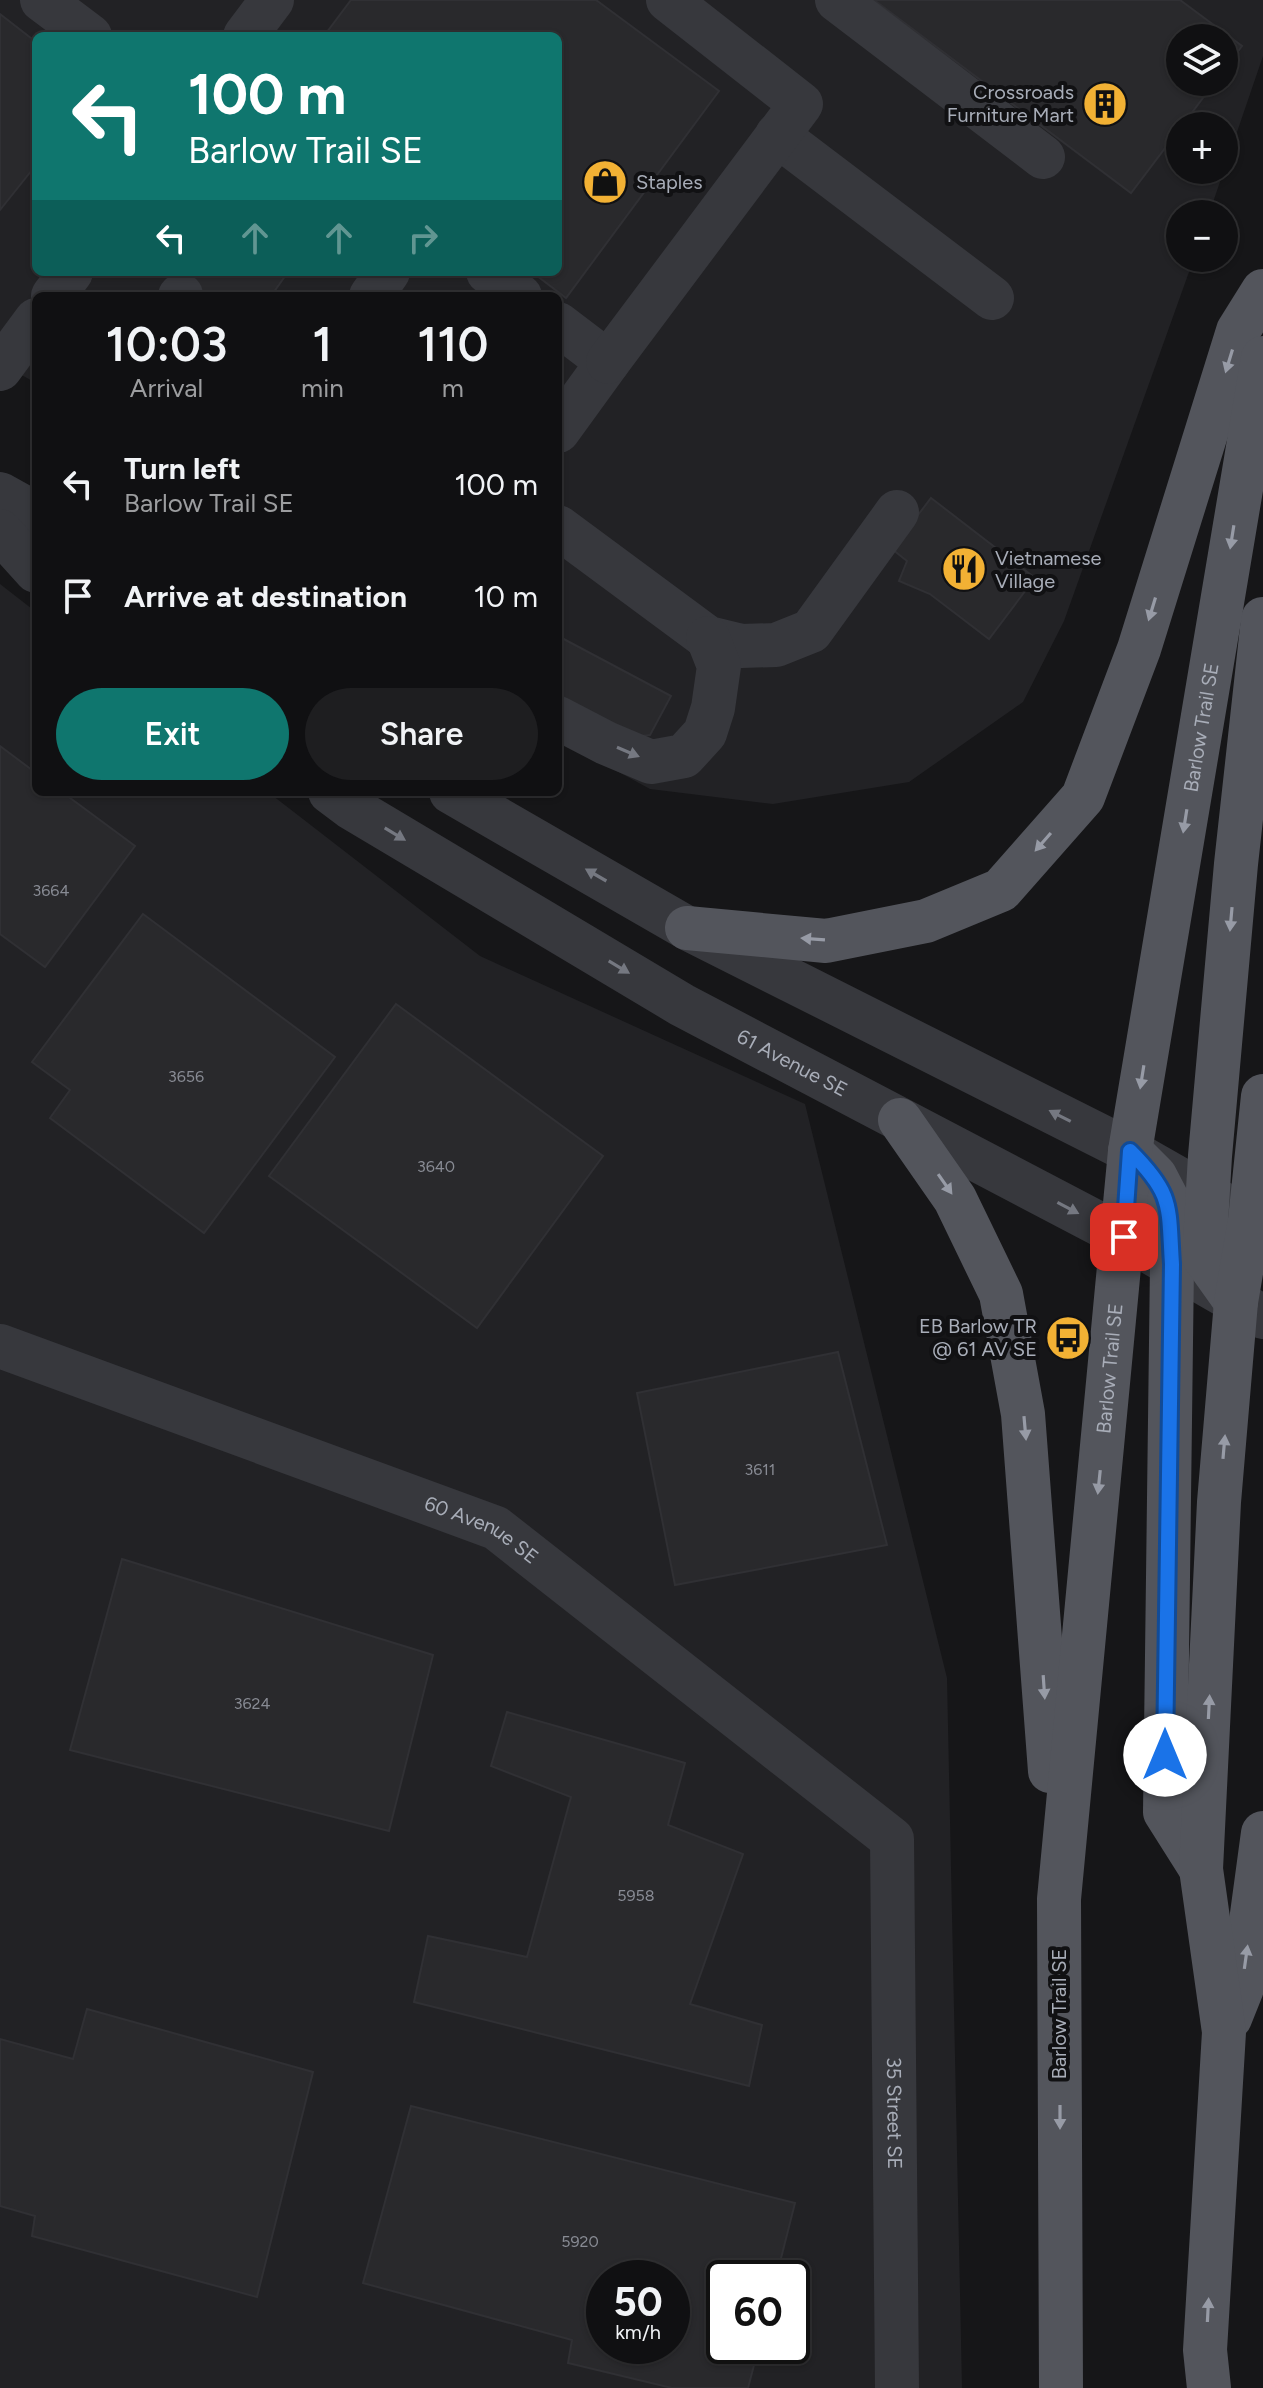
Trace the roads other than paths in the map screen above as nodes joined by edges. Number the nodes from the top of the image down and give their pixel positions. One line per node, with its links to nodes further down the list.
1 (42, 0): 5 (street)
2 (272, 0): 6 (street)
3 (668, 0): 7 (street)
4 (837, 0): 8 (street)
5 (85, 32)
6 (248, 32)
7 (777, 135): 12 (street); 16 (street)
8 (1043, 157)
9 (493, 276): 11 (street)
10 (1263, 291): 32 (main road, one-way to 32)
11 (515, 292)
12 (992, 298)
13 (32, 325): 17 (street)
14 (562, 327): 16 (street)
15 (1263, 358): 19 (main road, Barlow Trail SE)
16 (608, 362): 18 (street)
17 (0, 369)
18 (562, 425)
19 (1250, 432): 20 (main road); 35 (main road, Barlow Trail SE, one-way to 35)
20 (1263, 489)
21 (0, 494): 22 (street)
22 (32, 512)
23 (897, 512): 28 (street)
24 (0, 531): 26 (street)
25 (563, 541): 28 (street)
26 (32, 567)
27 (1263, 619): 36 (main road, one-way to 36)
28 (708, 638): 29 (street, one-way to 28)
29 (562, 720)
30 (335, 796): 34 (street, 61 Avenue SE, one-way to 34)
31 (458, 796): 32 (street, one-way to 31)
32 (687, 928): 35 (street, one-way to 32)
33 (1263, 1096): 37 (main road)
34 (900, 1120): 38 (street, 61 Avenue SE, one-way to 38); 45 (main road, one-way to 45)
35 (1130, 1151): 36 (street); 38 (main road, Barlow Trail SE); 39 (main road)
36 (1209, 1197): 37 (street); 40 (main road)
37 (1257, 1224): 40 (main road)
38 (1124, 1237): 39 (street, 61 Avenue SE); 45 (main road, Barlow Trail SE, one-way to 45)
39 (1172, 1264): 40 (street, 61 Avenue SE); 44 (main road)
40 (1250, 1309): 44 (main road, one-way to 40)
41 (0, 1346): 43 (street, 60 Avenue SE)
42 (1263, 1833): 46 (main road, one-way to 42)
43 (892, 1839): 47 (street, 35 Street SE)
44 (1201, 1869): 46 (main road)
45 (1059, 1899): 48 (main road, Barlow Trail SE, one-way to 48)
46 (1224, 2032): 49 (main road, one-way to 46)
47 (897, 2388)
48 (1061, 2388)
49 (1209, 2388)

